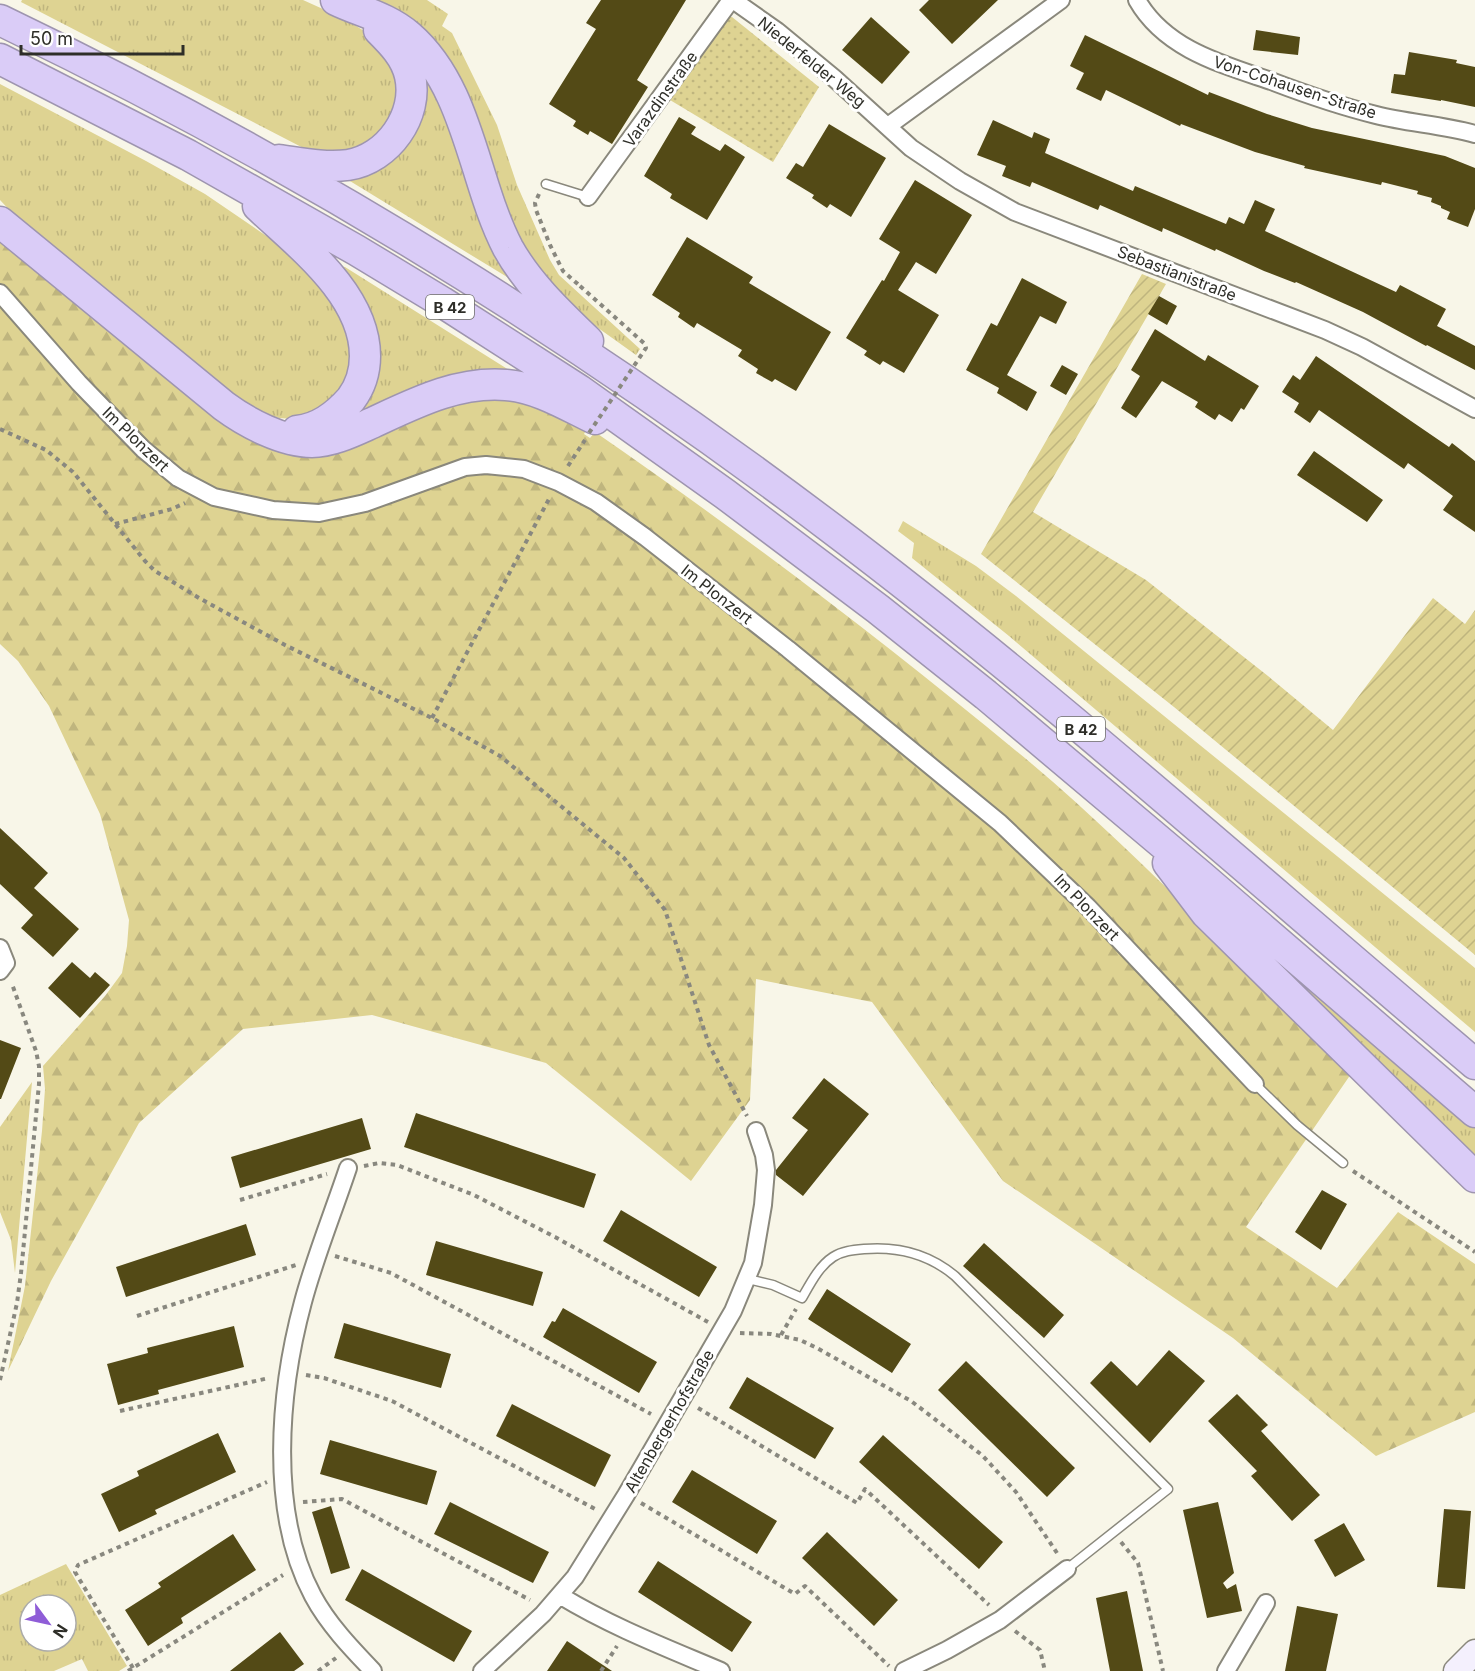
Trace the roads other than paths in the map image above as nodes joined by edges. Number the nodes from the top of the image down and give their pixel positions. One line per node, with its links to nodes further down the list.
1 (3, 0): 6 (street)
2 (732, 0): 9 (street, Niederfelder Weg); 14 (street, Varazdinstraße)
3 (1061, 0): 9 (street)
4 (1137, 0): 10 (street, Von-Cohausen-Straße)
5 (342, 3): 11 (highway); 17 (highway)
6 (0, 6)
7 (0, 20): 11 (highway, B 42)
8 (0, 59): 12 (highway, B 42)
9 (888, 126): 18 (street, Sebastianistraße)
10 (1475, 134)
11 (267, 159): 17 (highway, B 42)
12 (230, 179): 19 (highway); 20 (highway, B 42)
13 (546, 184): 14 (lane)
14 (588, 197)
15 (0, 222): 19 (highway)
16 (0, 293): 24 (street, Im Plonzert)
17 (640, 391): 22 (highway, B 42)
18 (1475, 409)
19 (270, 432): 20 (highway)
20 (662, 449): 21 (highway, B 42)
21 (1140, 825): 25 (highway, B 42); 29 (highway)
22 (1462, 1048): 23 (highway, B 42)
23 (1475, 1064)
24 (1255, 1084): 27 (lane, Im Plonzert)
25 (1475, 1112)
26 (756, 1131): 30 (street, Altenbergerhofstraße)
27 (1343, 1163)
28 (348, 1168): 35 (street)
29 (1475, 1177)
30 (748, 1279): 31 (lane); 32 (street, Altenbergerhofstraße)
31 (1067, 1569): 38 (street)
32 (561, 1596): 36 (street, Altenbergerhofstraße); 37 (street)
33 (1266, 1603): 39 (street)
34 (1475, 1652): 40 (street)
35 (373, 1671)
36 (483, 1671)
37 (722, 1671)
38 (904, 1671)
39 (1226, 1671)
40 (1456, 1671)

